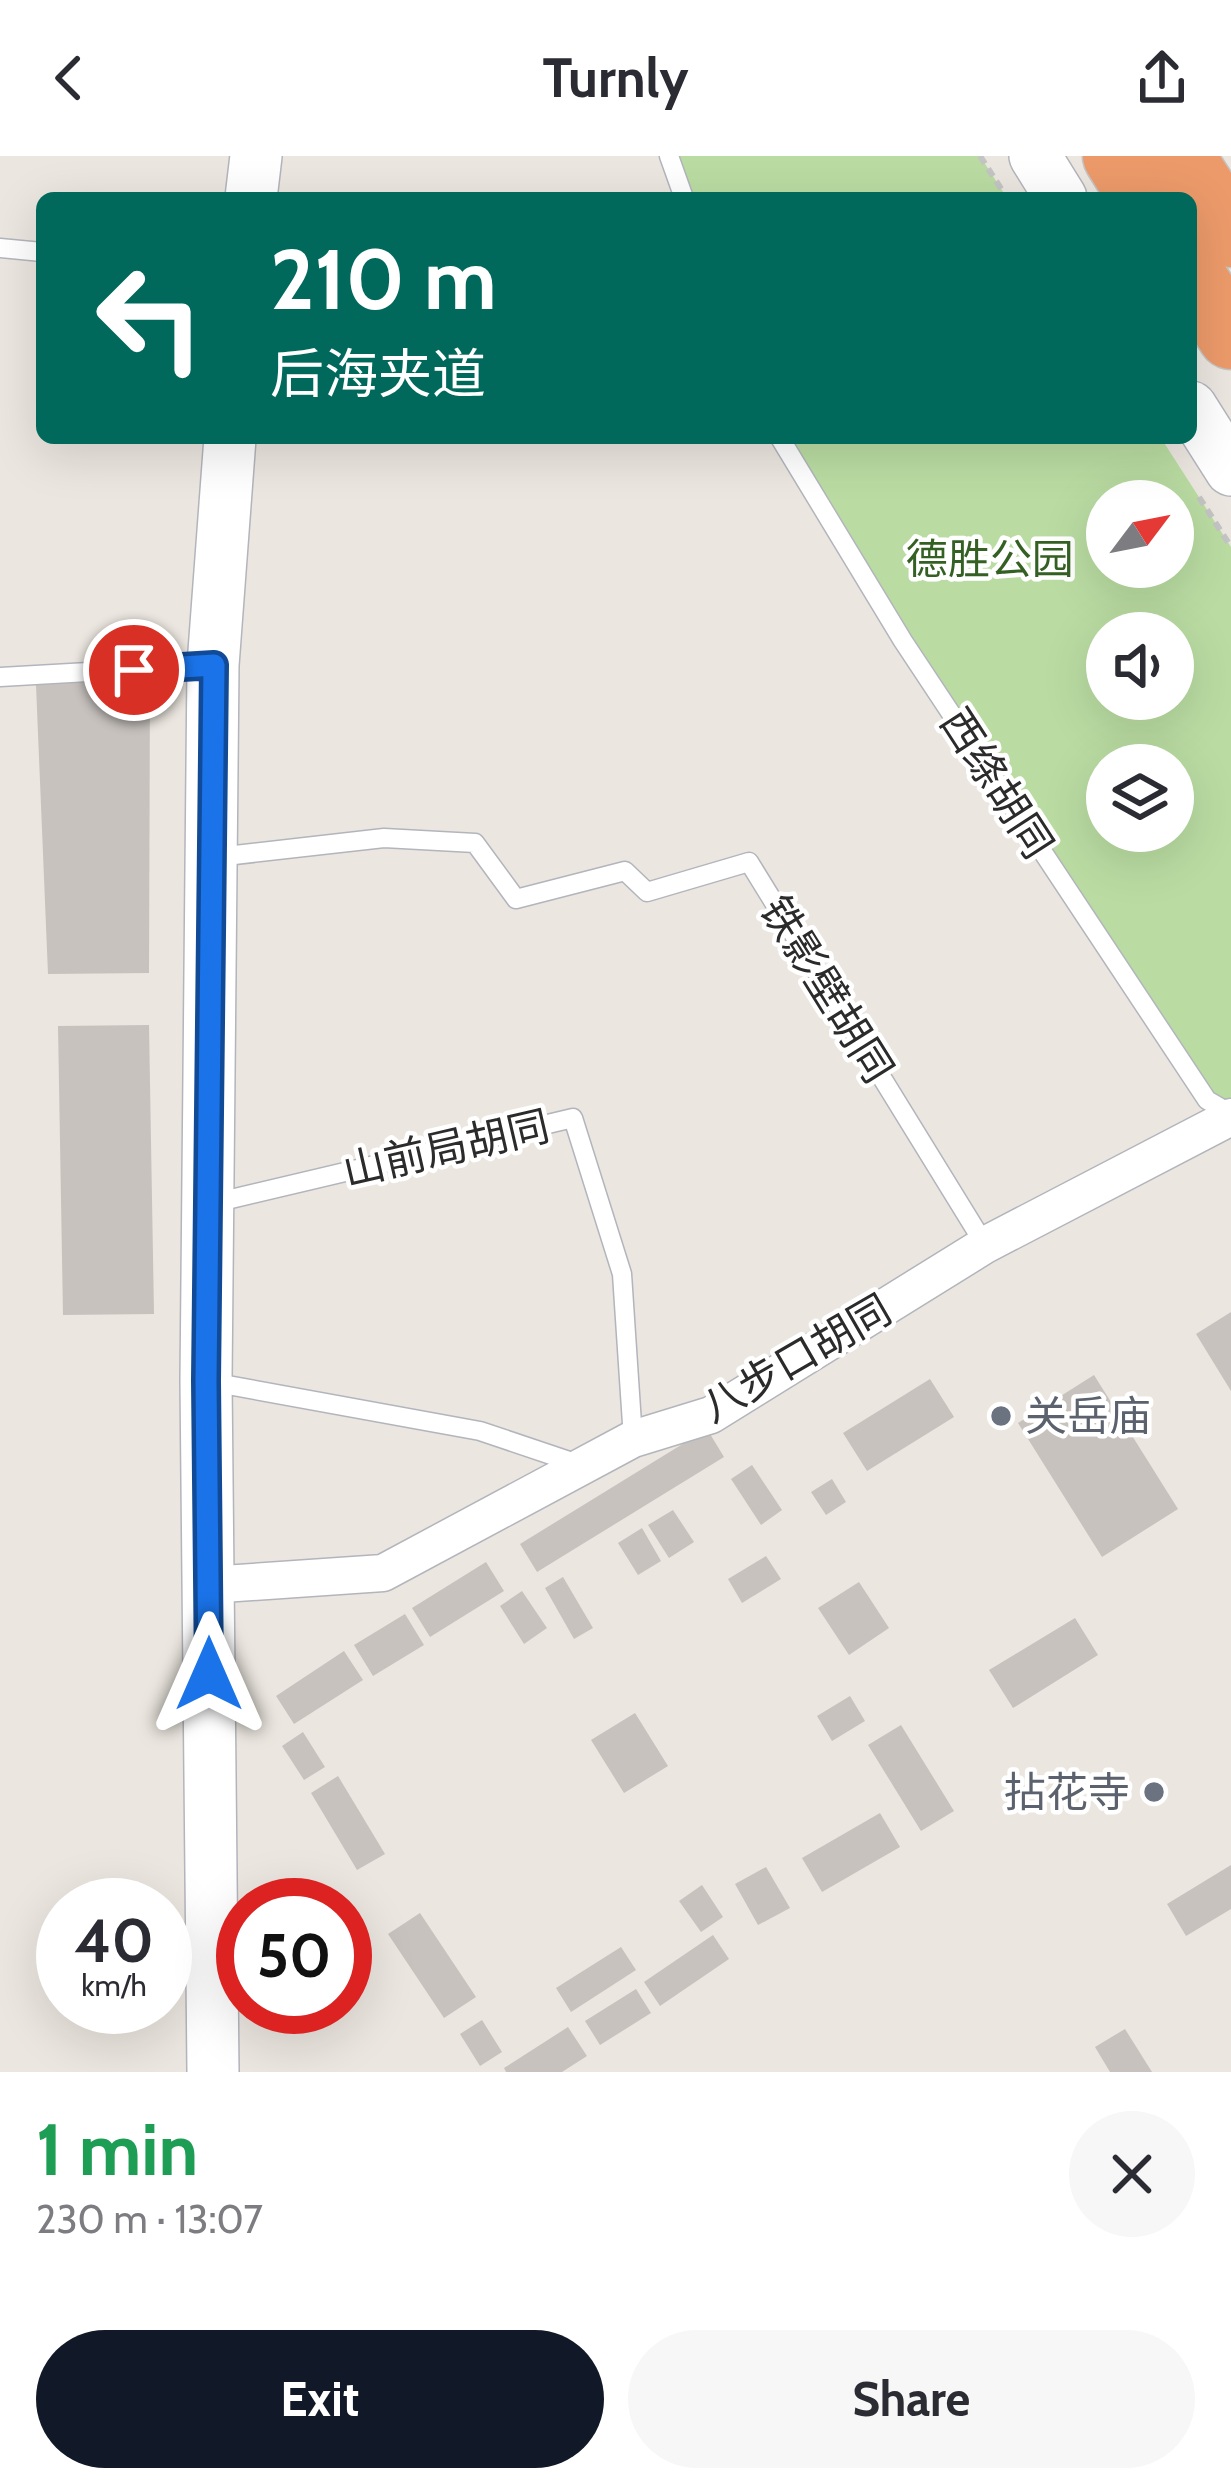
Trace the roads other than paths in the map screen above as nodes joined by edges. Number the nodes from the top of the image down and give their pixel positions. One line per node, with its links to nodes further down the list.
1 (256, 156): 7 (main road)
2 (669, 156): 8 (lane)
3 (1035, 156): 9 (main road)
4 (1096, 156): 10 (highway)
5 (1116, 156): 11 (highway)
6 (1181, 156): 12 (highway)
7 (252, 192)
8 (682, 192)
9 (1056, 192)
10 (1108, 192)
11 (1138, 192)
12 (1231, 233)
13 (0, 248): 14 (lane)
14 (36, 251)
15 (1197, 283): 16 (highway)
16 (1231, 336)
17 (1197, 416): 20 (main road)
18 (230, 444): 21 (main road)
19 (784, 444): 24 (lane, 西绦胡同)
20 (1231, 470)
21 (214, 665): 22 (lane); 23 (main road)
22 (0, 677)
23 (212, 858): 25 (main road); 26 (lane, 铁影壁胡同)
24 (1231, 1115): 26 (street, 八步口胡同)
25 (210, 1204): 27 (main road); 28 (lane, 山前局胡同)
26 (985, 1245): 28 (street, 八步口胡同)
27 (206, 1381): 29 (lane); 30 (main road)
28 (633, 1439): 29 (street, 八步口胡同)
29 (585, 1466): 30 (street, 八步口胡同)
30 (208, 1585): 31 (main road)
31 (214, 2072)

